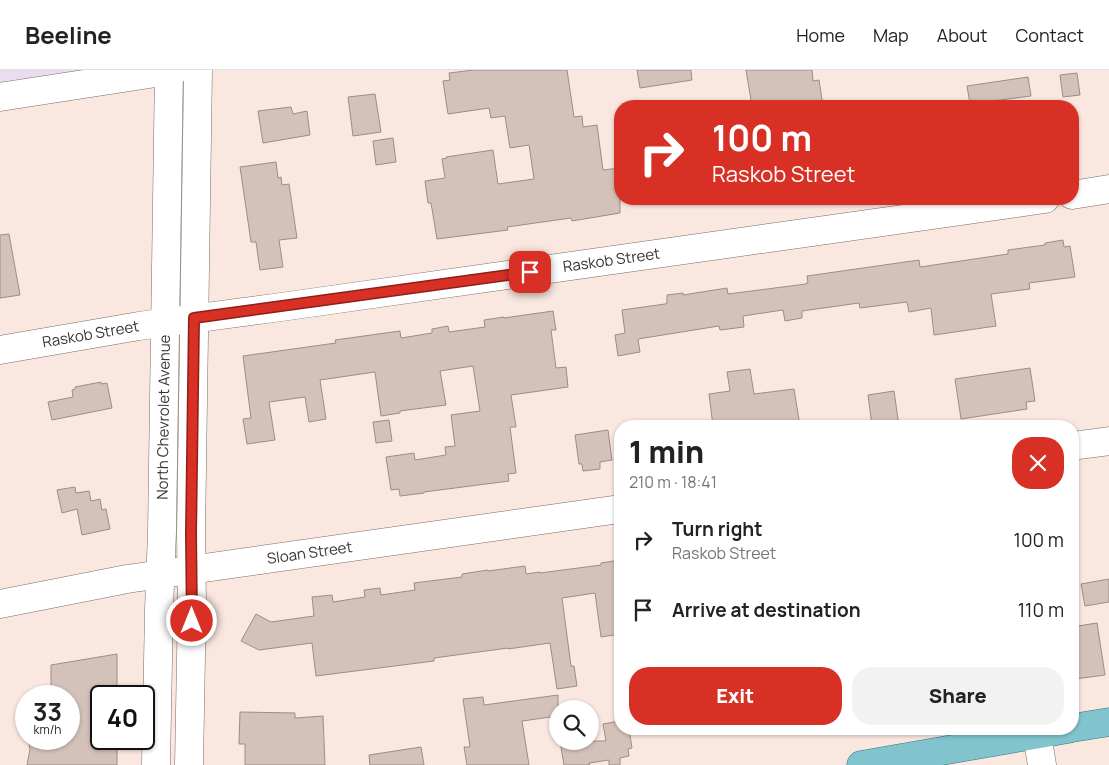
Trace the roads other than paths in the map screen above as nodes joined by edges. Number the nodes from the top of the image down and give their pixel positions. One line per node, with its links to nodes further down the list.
1 (171, 70): 3 (street); 8 (street, North Chevrolet Avenue)
2 (198, 70): 7 (street, North Chevrolet Avenue)
3 (0, 97)
4 (1109, 190): 5 (street)
5 (1079, 194)
6 (1002, 205): 7 (street, Raskob Street)
7 (194, 318): 8 (street, Raskob Street); 13 (street, North Chevrolet Avenue)
8 (165, 322): 9 (street, Raskob Street); 14 (street, North Chevrolet Avenue)
9 (0, 350)
10 (1109, 441): 11 (street)
11 (1079, 445)
12 (614, 510): 13 (street, Sloan Street)
13 (192, 570): 14 (street, Sloan Street); 21 (street, North Chevrolet Avenue)
14 (160, 574): 15 (street, Sloan Street); 20 (street, North Chevrolet Avenue)
15 (0, 604)
16 (1109, 722): 17 (main road)
17 (1079, 727)
18 (1031, 735): 22 (main road)
19 (1037, 735): 23 (street)
20 (156, 765)
21 (189, 765)
22 (861, 765)
23 (1042, 765)

